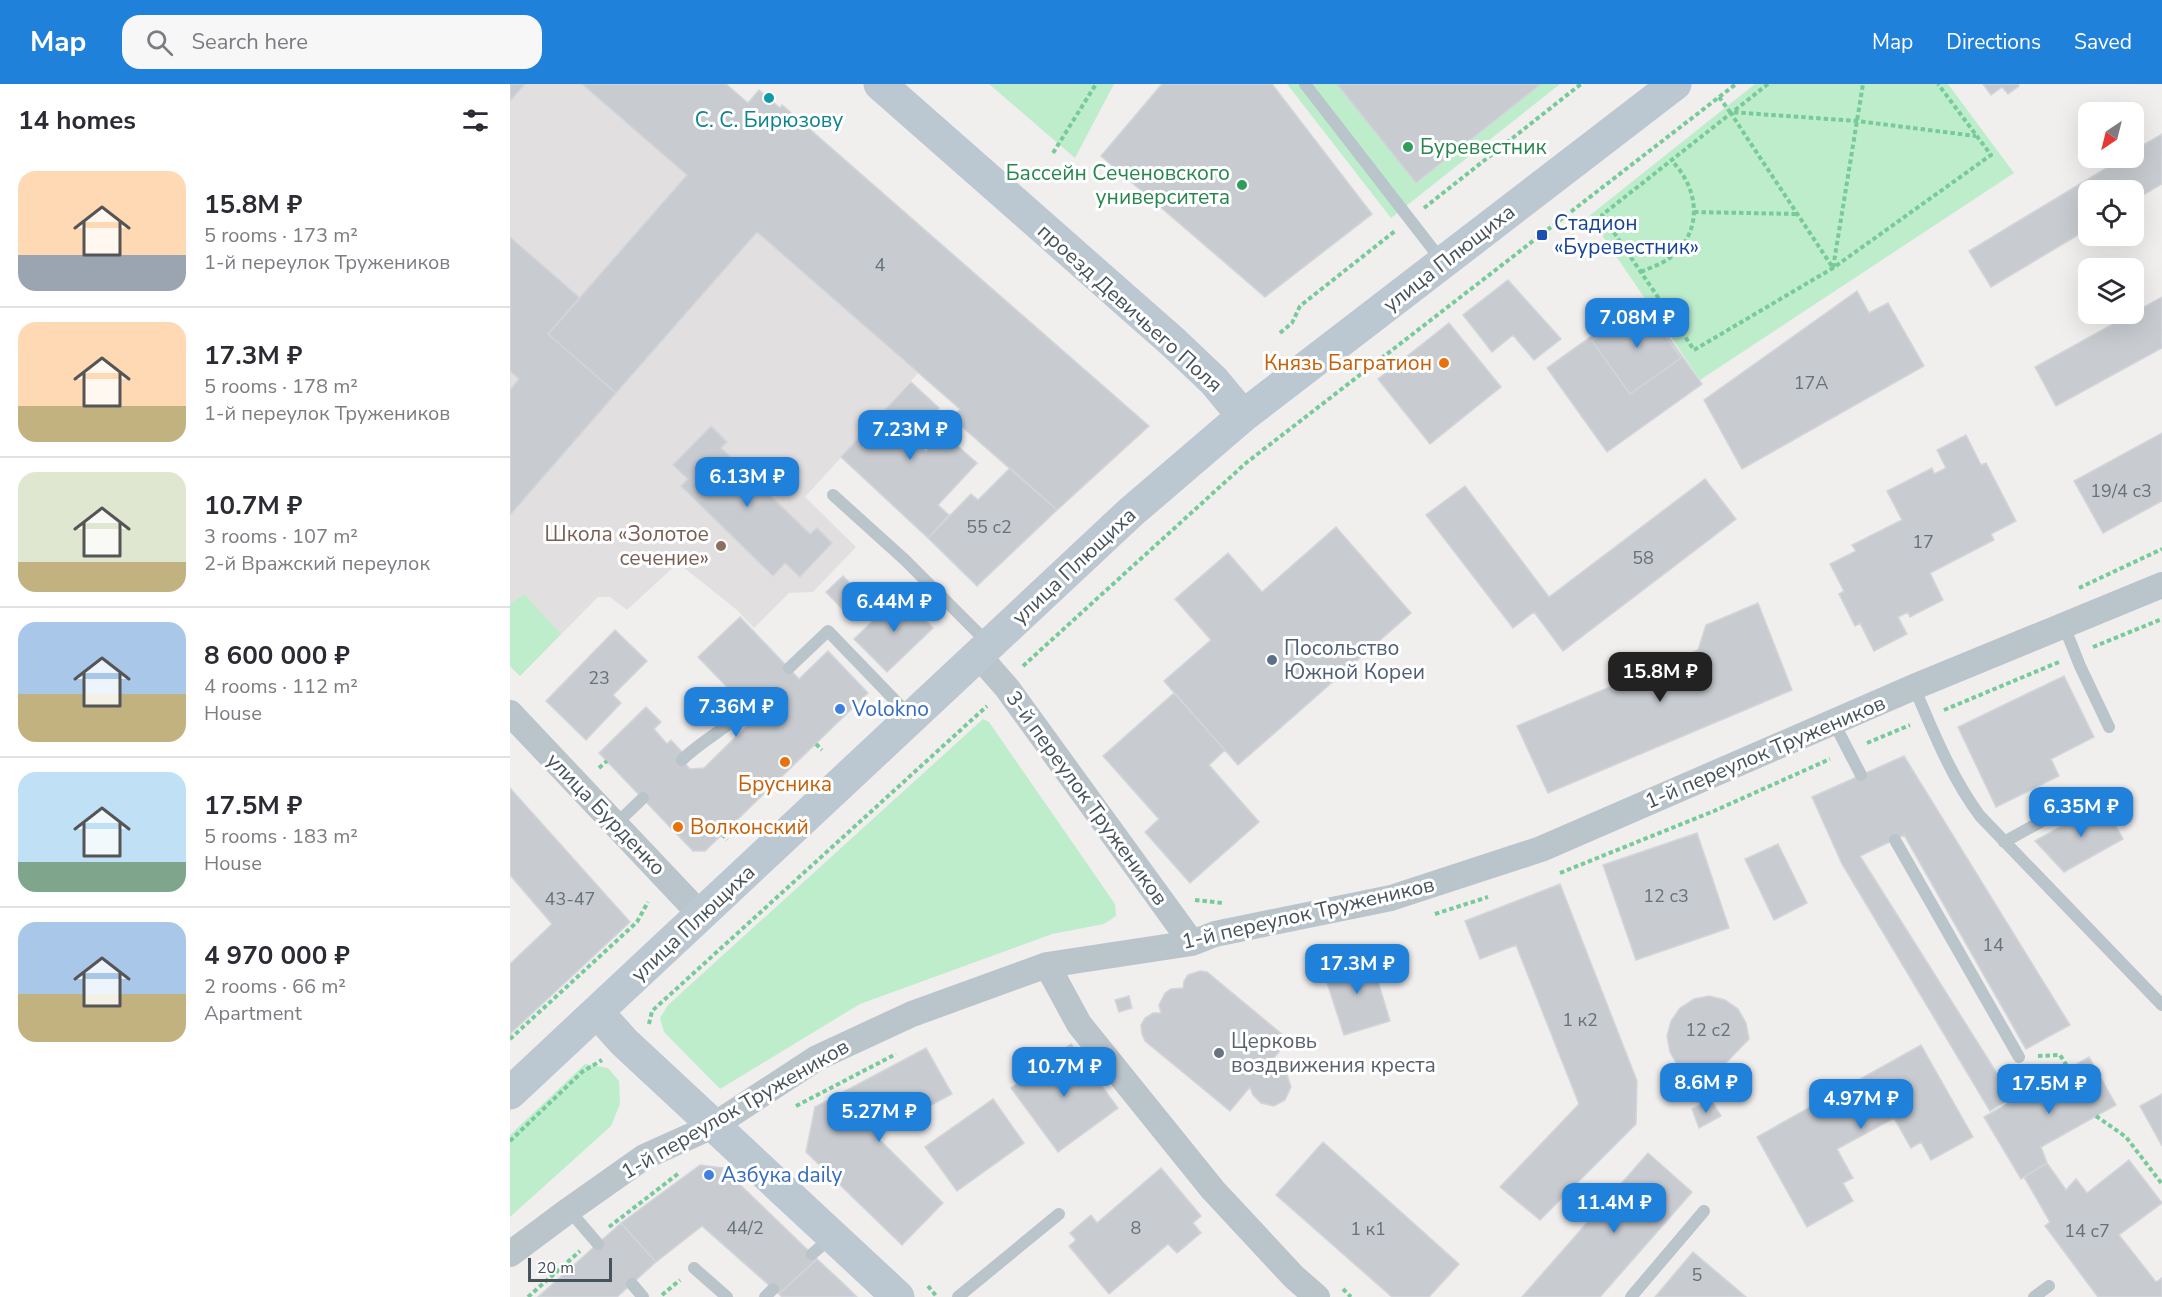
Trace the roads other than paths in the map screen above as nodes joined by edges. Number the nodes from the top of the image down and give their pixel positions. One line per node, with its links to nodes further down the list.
1 (880, 84): 5 (street, проезд Девичьего Поля)
2 (1305, 84): 4 (lane)
3 (1675, 84): 4 (street, улица Плющиха)
4 (1444, 263): 5 (street, улица Плющиха)
5 (1243, 416): 9 (street, улица Плющиха)
6 (833, 495): 9 (lane)
7 (2162, 585): 8 (street, 1-й переулок Тружеников)
8 (2064, 626): 11 (street, 1-й переулок Тружеников); 16 (lane)
9 (985, 651): 14 (street, улица Плющиха); 27 (street, 3-й переулок Тружеников)
10 (789, 668): 14 (lane)
11 (1914, 687): 15 (street, 1-й переулок Тружеников); 25 (lane)
12 (748, 708): 17 (lane)
13 (510, 713): 22 (street, улица Бурденко)
14 (912, 718): 26 (street, улица Плющиха)
15 (1834, 723): 18 (lane); 27 (street, 1-й переулок Тружеников)
16 (2109, 727)
17 (682, 760)
18 (1862, 775)
19 (2091, 794): 21 (lane)
20 (643, 798): 22 (lane)
21 (2043, 820): 23 (lane); 25 (lane)
22 (616, 824): 26 (street, улица Бурденко)
23 (2049, 833)
24 (1895, 840): 31 (lane)
25 (2004, 842): 29 (lane)
26 (701, 915): 30 (street, улица Плющиха)
27 (1192, 943): 28 (street, 1-й переулок Тружеников)
28 (1047, 965): 33 (street, 1-й переулок Тружеников); 46 (street)
29 (2162, 1005)
30 (597, 1012): 32 (street, улица Плющиха); 33 (street)
31 (2019, 1057)
32 (510, 1093)
33 (713, 1126): 34 (street, 1-й переулок Тружеников); 42 (street)
34 (569, 1210): 37 (lane); 38 (street, 1-й переулок Тружеников)
35 (1704, 1210): 47 (lane)
36 (1059, 1214): 45 (lane)
37 (596, 1242)
38 (510, 1254)
39 (694, 1268): 44 (lane)
40 (632, 1284): 43 (lane)
41 (2049, 1286): 48 (lane)
42 (912, 1290)
43 (643, 1297)
44 (727, 1297)
45 (958, 1297)
46 (1317, 1297)
47 (1631, 1297)
48 (2034, 1297)

